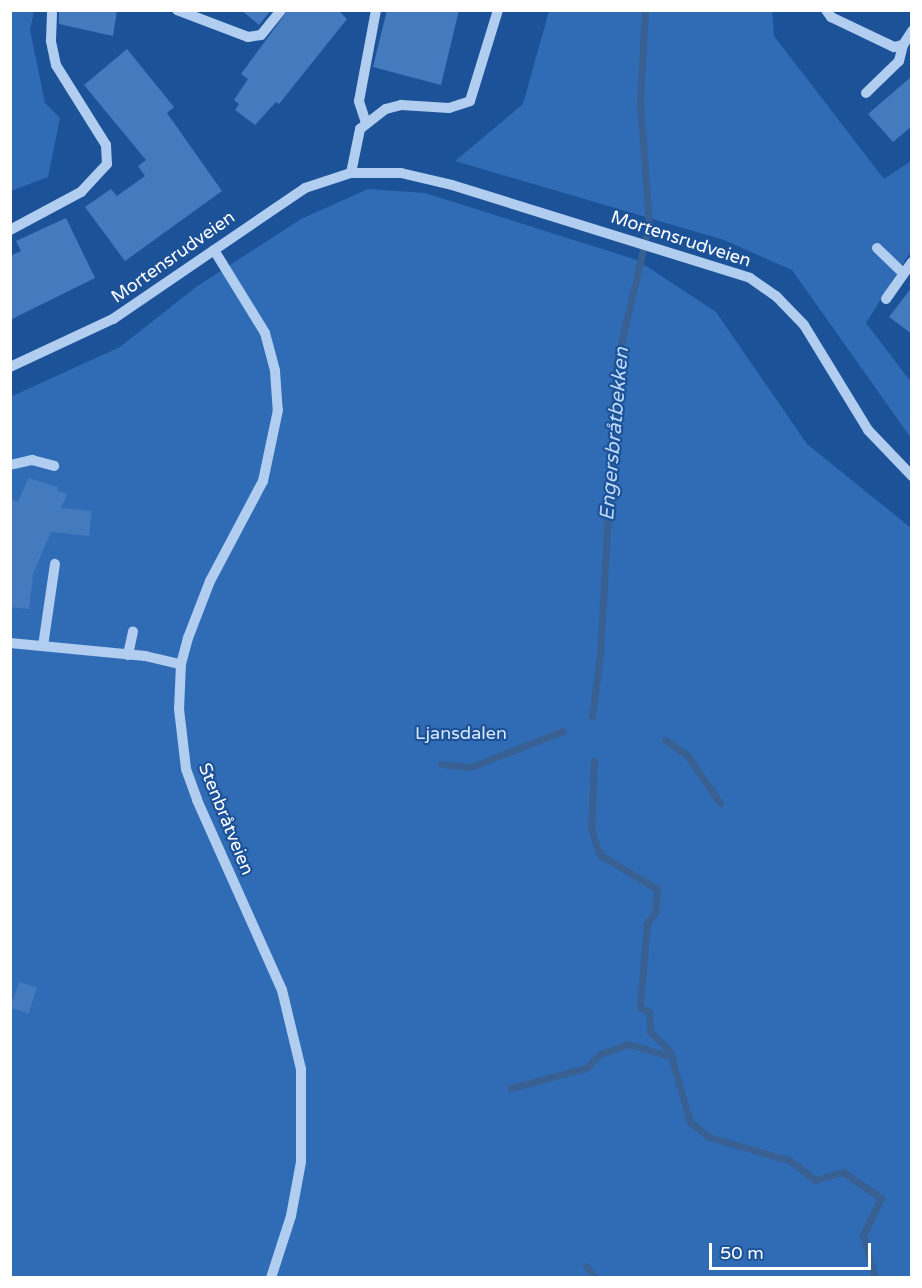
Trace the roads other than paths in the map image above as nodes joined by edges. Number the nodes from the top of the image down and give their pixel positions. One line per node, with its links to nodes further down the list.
1 (52, 10): 12 (street)
2 (177, 10): 3 (street)
3 (281, 10)
4 (376, 10): 10 (street)
5 (498, 10): 10 (street)
6 (826, 10): 8 (street)
7 (912, 31): 8 (street)
8 (903, 45): 9 (street)
9 (866, 93)
10 (366, 123): 11 (street)
11 (351, 173): 14 (street, Mortensrudveien); 21 (street, Mortensrudveien)
12 (10, 230)
13 (877, 248): 16 (street)
14 (213, 250): 18 (street, Mortensrudveien); 27 (street, Stenbråtveien)
15 (912, 262): 16 (street)
16 (903, 273): 17 (street)
17 (886, 299)
18 (10, 367)
19 (10, 465): 20 (street)
20 (54, 466)
21 (912, 476)
22 (55, 564): 25 (street)
23 (133, 632): 26 (street)
24 (10, 643): 25 (street)
25 (44, 646): 26 (street)
26 (128, 655): 27 (street)
27 (182, 664): 28 (street, Stenbråtveien)
28 (271, 1278)

